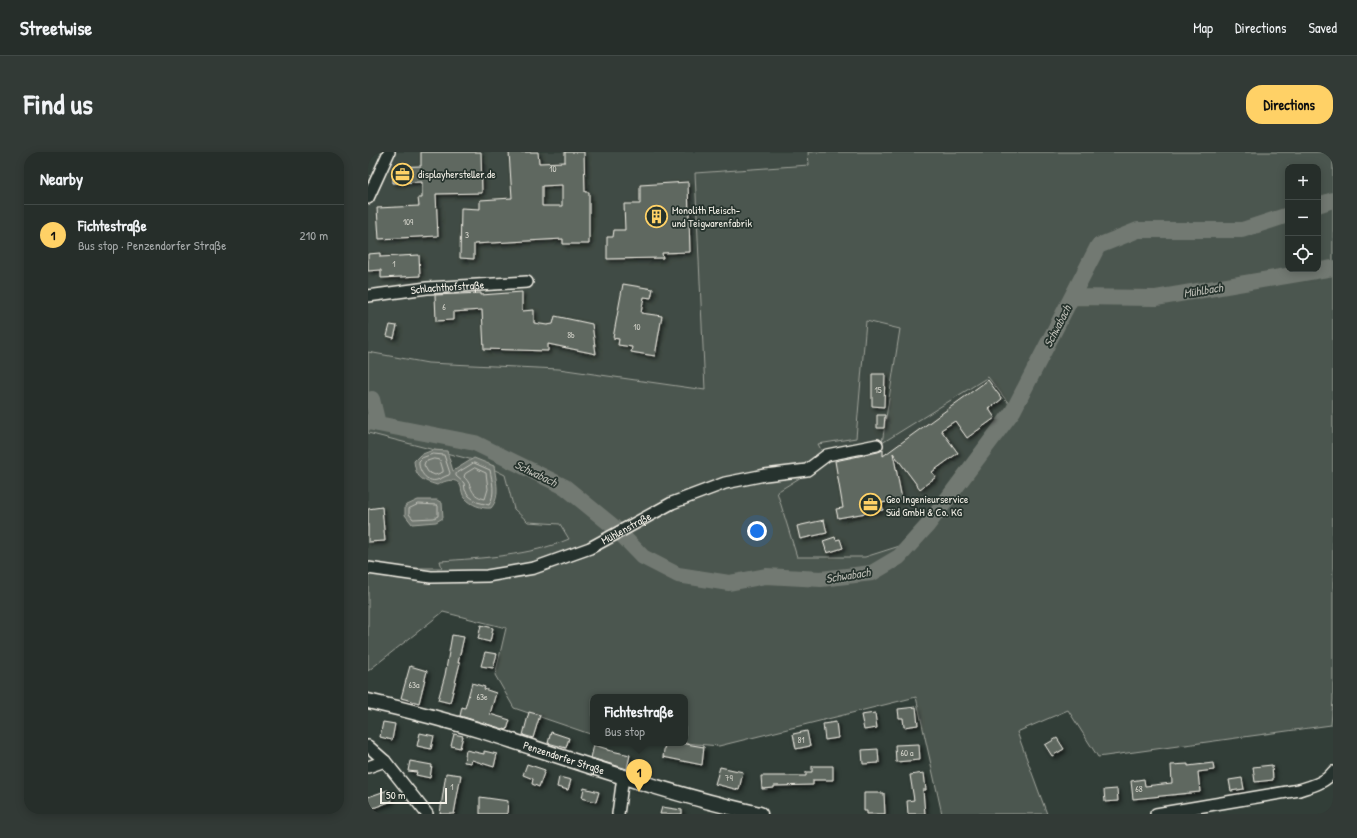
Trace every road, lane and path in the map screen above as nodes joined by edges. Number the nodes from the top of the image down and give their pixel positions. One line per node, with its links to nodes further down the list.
1 (390, 152): 2 (street)
2 (368, 198)
3 (527, 282): 4 (street, Schlachthofstraße)
4 (368, 296)
5 (877, 445): 6 (street, Mühlenstraße)
6 (368, 568)
7 (368, 701): 12 (main road, Penzendorfer Straße)
8 (368, 746): 9 (street)
9 (385, 761): 10 (street); 13 (street)
10 (368, 768)
11 (1333, 772): 16 (street)
12 (623, 777): 14 (street); 15 (main road, Penzendorfer Straße)
13 (426, 814)
14 (618, 814)
15 (760, 814)
16 (1156, 814)

